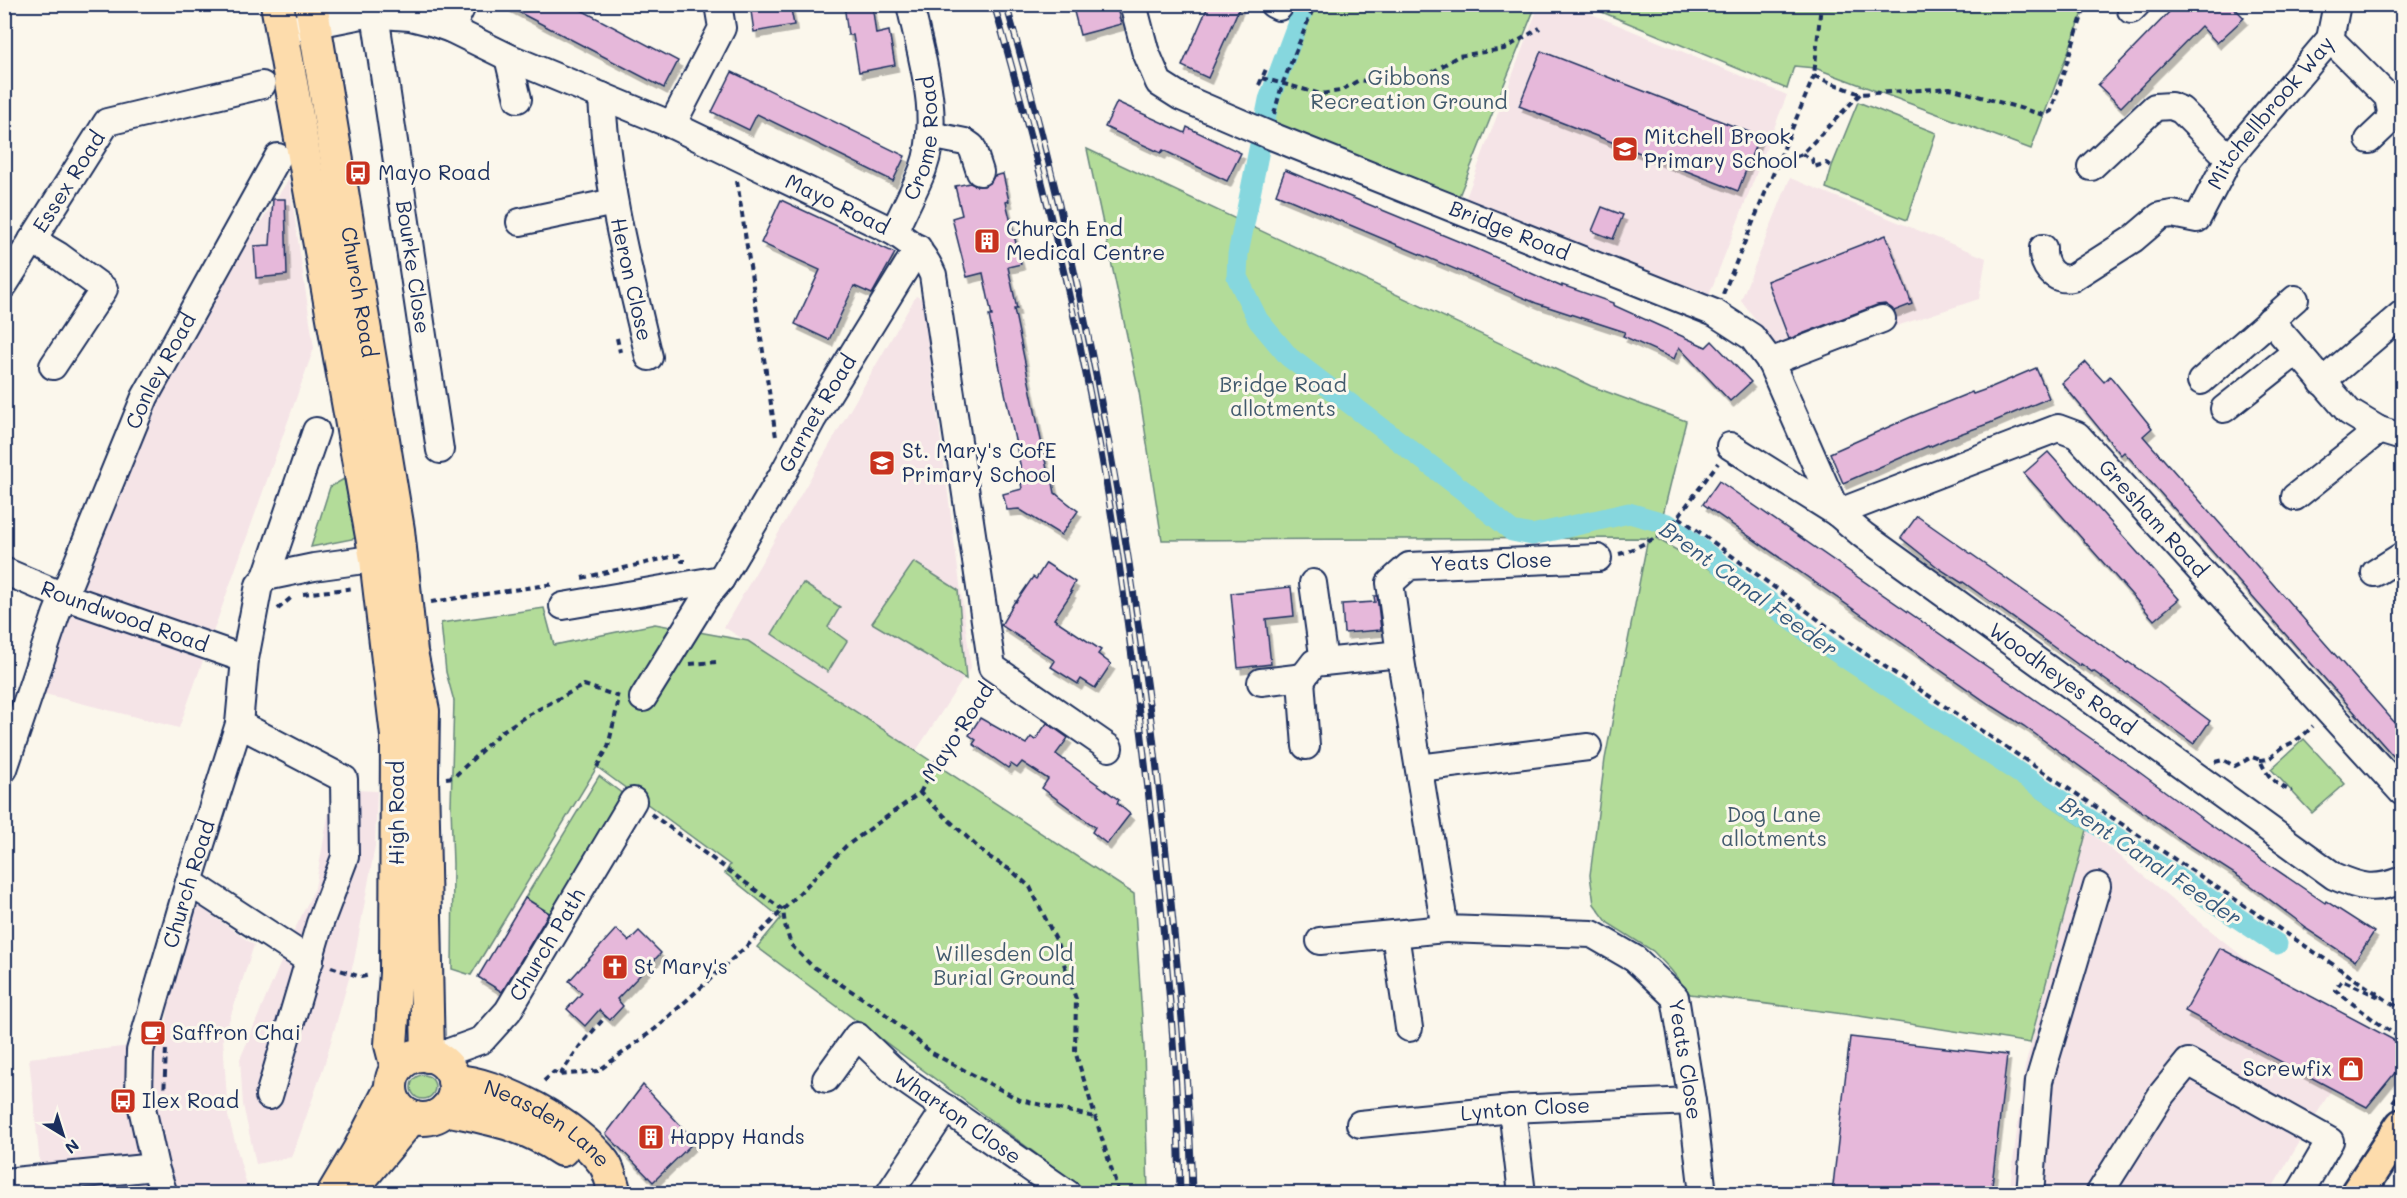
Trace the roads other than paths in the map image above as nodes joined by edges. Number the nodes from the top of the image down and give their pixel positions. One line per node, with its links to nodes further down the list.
1 (463, 4): 9 (street)
2 (718, 4): 15 (street)
3 (910, 4): 16 (street, Crome Road)
4 (1133, 4): 35 (street, Bridge Road)
5 (2331, 8): 10 (street, Mitchellbrook Way)
6 (313, 14): 7 (street, Mayo Road); 8 (street, Mayo Road); 47 (main road, Church Road)
7 (375, 14): 9 (street, Mayo Road); 43 (street, Bourke Close)
8 (279, 18): 47 (main road, Church Road)
9 (451, 29): 11 (street, Mayo Road)
10 (2330, 39): 17 (street); 19 (street, Mitchellbrook Way)
11 (508, 57): 13 (street, Mayo Road); 14 (street)
12 (262, 85): 25 (street, Essex Road)
13 (602, 96): 15 (street, Mayo Road); 22 (street, Heron Close)
14 (518, 99)
15 (672, 125): 24 (street, Mayo Road)
16 (930, 135): 21 (street); 24 (street, Crome Road)
17 (2369, 140)
18 (278, 157): 55 (street, Conley Road)
19 (2229, 158): 20 (street); 27 (street, Mitchellbrook Way)
20 (2091, 167)
21 (980, 172)
22 (614, 202): 23 (street, Heron Close); 34 (street, Heron Close)
23 (519, 222)
24 (894, 232): 26 (street, Mayo Road)
25 (32, 240): 28 (street, Essex Road); 36 (street)
26 (918, 248): 52 (street, Garnet Road); 64 (street, Mayo Road)
27 (2043, 248)
28 (4, 285)
29 (2295, 299): 32 (street)
30 (2403, 314): 38 (street)
31 (1882, 319): 35 (street)
32 (2270, 320): 33 (street); 37 (street)
33 (2296, 352): 38 (street); 39 (street)
34 (649, 357)
35 (1770, 362): 45 (street, Bridge Road)
36 (53, 366)
37 (2201, 381)
38 (2322, 382): 41 (street)
39 (2224, 409)
40 (316, 431): 51 (street, Church Road)
41 (2391, 433): 44 (street)
42 (1730, 446): 45 (street, Woodheyes Road)
43 (440, 450)
44 (2295, 497)
45 (1837, 513): 67 (street, Gresham Road); 69 (street, Woodheyes Road)
46 (2403, 556): 50 (street)
47 (388, 557): 51 (street); 77 (main road, High Road); 78 (main road, High Road)
48 (1598, 558): 56 (street, Yeats Close)
49 (4, 571): 55 (street, Roundwood Road)
50 (2376, 573)
51 (266, 577): 57 (street, Church Road)
52 (721, 579): 54 (street); 60 (street, Garnet Road)
53 (1313, 583): 58 (street)
54 (559, 595)
55 (63, 596): 57 (street, Roundwood Road); 66 (street)
56 (1400, 654): 58 (street); 65 (street, Yeats Close)
57 (245, 659): 61 (street, Church Road)
58 (1314, 670): 59 (street); 62 (street)
59 (1261, 682)
60 (632, 697)
61 (239, 724): 70 (street, Church Road); 75 (street)
62 (1306, 746)
63 (1588, 747): 65 (street)
64 (1109, 748)
65 (1419, 768): 72 (street, Yeats Close)
66 (4, 769)
67 (2403, 792)
68 (633, 801): 77 (street, Church Path)
69 (2403, 880)
70 (189, 882): 75 (street); 88 (street, Church Road)
71 (2097, 886): 98 (street)
72 (1445, 929): 73 (street, Yeats Close); 82 (street, Yeats Close)
73 (1395, 934): 74 (street, Yeats Close); 76 (street)
74 (1320, 941)
75 (310, 961): 81 (street)
76 (1409, 1028)
77 (431, 1057): 78 (main road); 80 (main road)
78 (394, 1078): 85 (main road, High Road); 90 (main road)
79 (826, 1079): 83 (street, Wharton Close)
80 (450, 1095): 85 (main road); 92 (main road, Neasden Lane); 93 (main road, Neasden Lane)
81 (269, 1096)
82 (1692, 1101): 84 (street, Lynton Close); 97 (street, Yeats Close)
83 (946, 1108): 94 (street); 95 (street, Wharton Close)
84 (1512, 1109): 86 (street, Lynton Close); 96 (street)
85 (412, 1117): 90 (main road)
86 (1360, 1124)
87 (2403, 1126): 101 (highway)
88 (155, 1167): 89 (street); 91 (street, Church Road)
89 (4, 1182)
90 (340, 1192)
91 (164, 1194)
92 (605, 1194)
93 (615, 1194)
94 (889, 1194)
95 (1068, 1194)
96 (1522, 1194)
97 (1703, 1194)
98 (2030, 1194)
99 (2099, 1194): 100 (street)
100 (2299, 1194)
101 (2356, 1194)

